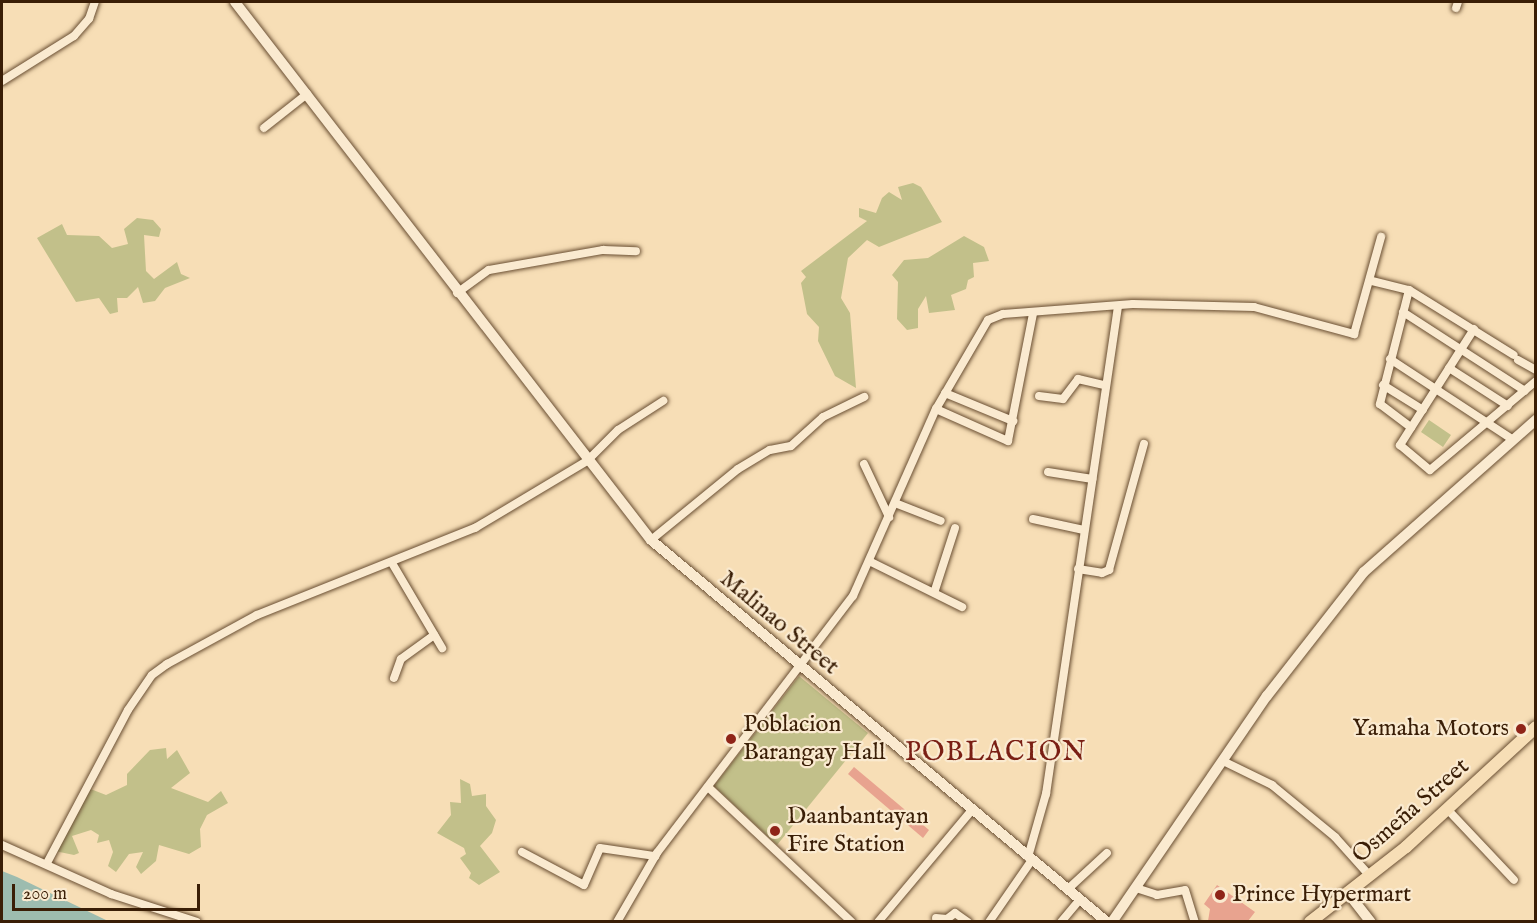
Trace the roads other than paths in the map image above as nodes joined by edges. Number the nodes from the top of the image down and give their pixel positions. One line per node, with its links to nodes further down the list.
1 (95, 2): 3 (street)
2 (236, 2): 4 (main road, Malinao Street)
3 (2, 81)
4 (307, 94): 5 (street); 10 (main road, Malinao Street)
5 (264, 128)
6 (1381, 237): 8 (street)
7 (636, 251): 10 (street)
8 (1372, 281): 9 (street); 11 (street)
9 (1409, 290): 12 (street); 14 (street)
10 (457, 293): 37 (main road, Malinao Street)
11 (1118, 306): 13 (street); 20 (street)
12 (1403, 312): 15 (street); 16 (street)
13 (1034, 314): 24 (street); 32 (street)
14 (1474, 329): 15 (street); 18 (street)
15 (1461, 348): 17 (street); 23 (street)
16 (1390, 359): 21 (street); 22 (street)
17 (1449, 368): 22 (street); 28 (street)
18 (1536, 370)
19 (1536, 381): 23 (street)
20 (1105, 385): 25 (street); 40 (street)
21 (1383, 385): 30 (street); 34 (street)
22 (1436, 389): 30 (street); 33 (street)
23 (1525, 391): 28 (street)
24 (945, 393): 29 (street); 32 (street)
25 (1039, 396)
26 (864, 397): 47 (street)
27 (663, 401): 37 (street)
28 (1508, 406): 33 (street)
29 (936, 409): 32 (street); 41 (street)
30 (1423, 410): 34 (street)
31 (1536, 420): 35 (main road)
32 (1013, 421)
33 (1489, 422): 34 (street); 35 (street)
34 (1411, 427)
35 (1512, 439): 58 (main road)
36 (1144, 444): 50 (street)
37 (587, 461): 47 (main road, Malinao Street); 49 (street)
38 (864, 464): 42 (street)
39 (1048, 472): 40 (street)
40 (1092, 479): 46 (street)
41 (895, 503): 42 (street); 44 (street)
42 (889, 517): 48 (street)
43 (1033, 519): 46 (street)
44 (941, 521)
45 (955, 528): 51 (street)
46 (1084, 530): 50 (street)
47 (651, 540): 55 (main road, Malinao Street)
48 (869, 561): 51 (street); 55 (street)
49 (392, 563): 53 (street); 67 (street)
50 (1078, 569): 66 (street)
51 (934, 590): 52 (street)
52 (962, 607)
53 (434, 635): 54 (street); 56 (street)
54 (442, 648)
55 (800, 668): 59 (street); 60 (main road, Malinao Street)
56 (394, 678)
57 (1536, 727): 61 (main road, Osmeña Street)
58 (1223, 761): 68 (street); 70 (main road)
59 (708, 787): 65 (street); 77 (street)
60 (972, 810): 66 (main road, Malinao Street); 78 (street)
61 (1448, 810): 68 (main road, Osmeña Street); 69 (street)
62 (2, 845): 67 (street)
63 (522, 852): 65 (street)
64 (1107, 853): 71 (street)
65 (655, 856): 76 (street)
66 (1030, 859): 71 (main road, Malinao Street); 80 (street)
67 (47, 863): 75 (street)
68 (1370, 876): 72 (main road, Osmeña Street)
69 (1514, 880)
70 (1136, 888): 83 (main road); 84 (street)
71 (1068, 889): 73 (main road, Malinao Street)
72 (1348, 893): 85 (main road, Osmeña Street); 86 (main road)
73 (1080, 899): 81 (street); 82 (main road, Malinao Street)
74 (936, 918): 79 (street)
75 (197, 921)
76 (617, 921)
77 (852, 921)
78 (878, 921)
79 (968, 921)
80 (989, 921)
81 (1061, 921)
82 (1107, 921)
83 (1112, 921)
84 (1195, 921)
85 (1310, 921)
86 (1371, 921)

